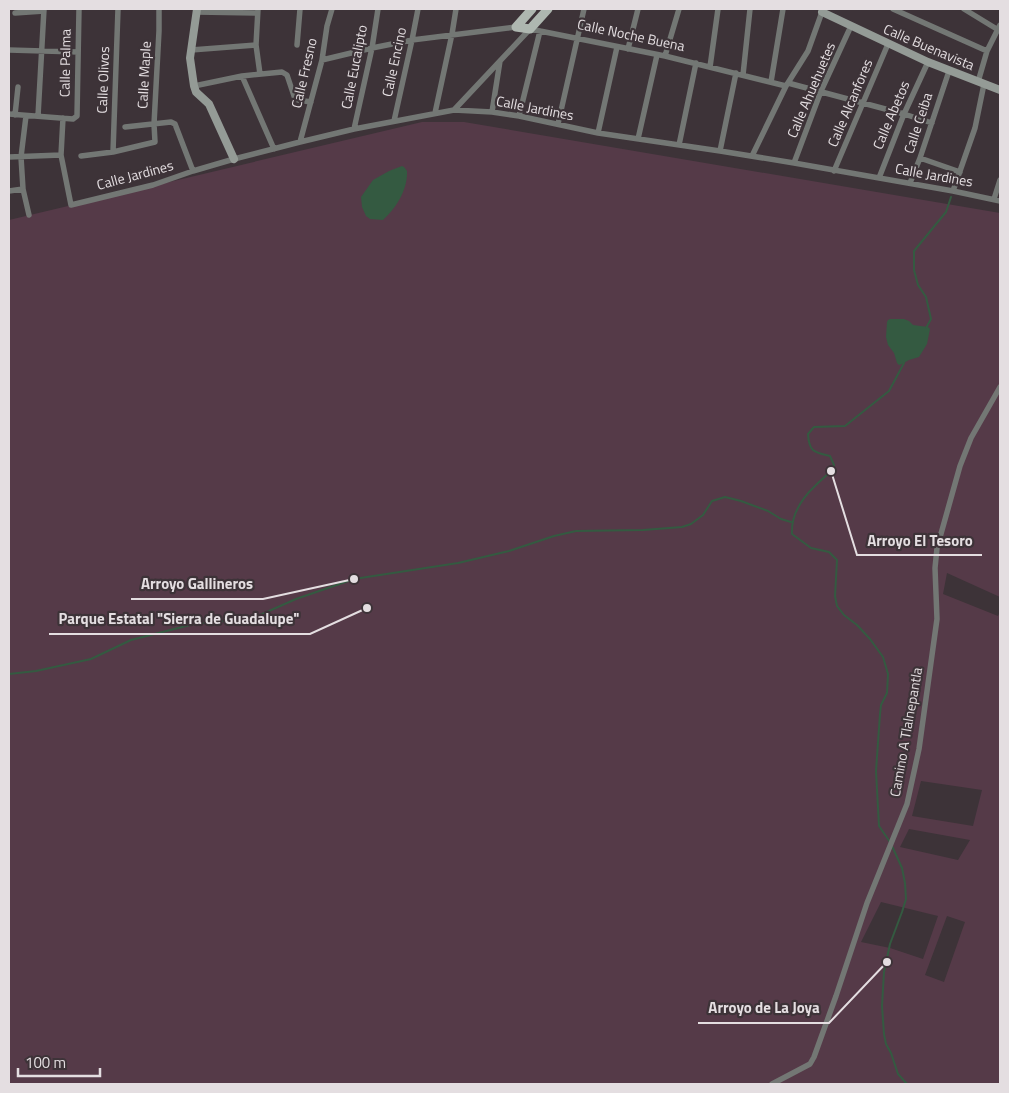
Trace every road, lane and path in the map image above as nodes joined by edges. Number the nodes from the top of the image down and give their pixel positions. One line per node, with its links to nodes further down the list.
1 (79, 9): 42 (street, Calle Palma)
2 (118, 9): 85 (street, Calle Olivos)
3 (158, 9): 75 (street, Calle Maple)
4 (300, 9): 34 (street)
5 (332, 9): 45 (street, Calle Fresno)
6 (378, 9): 36 (street, Calle Eucalipto)
7 (418, 9): 31 (street, Calle Encino)
8 (456, 9): 29 (street)
9 (532, 9): 25 (main road)
10 (548, 9): 26 (main road)
11 (584, 9): 30 (street)
12 (637, 9): 37 (street)
13 (679, 9): 44 (street)
14 (718, 9): 49 (street)
15 (750, 9): 53 (street)
16 (782, 9): 55 (street)
17 (894, 9): 40 (street)
18 (964, 9): 27 (street)
19 (44, 10): 23 (street); 41 (street)
20 (197, 10): 22 (street); 39 (street)
21 (822, 10): 24 (street, Calle Buenavista); 57 (street)
22 (258, 11): 33 (street)
23 (15, 13)
24 (851, 26): 32 (street, Calle Buenavista); 61 (street, Calle Ahuehuetes)
25 (516, 27): 26 (main road, Calle Noche Buena); 29 (street, Calle Noche Buena)
26 (530, 29): 28 (street, Calle Noche Buena); 46 (street)
27 (999, 29): 40 (street)
28 (540, 31): 30 (street, Calle Noche Buena); 71 (street)
29 (452, 34): 31 (street, Calle Noche Buena); 66 (street)
30 (578, 38): 35 (street, Calle Noche Buena); 76 (street)
31 (412, 40): 36 (street, Calle Noche Buena); 73 (street, Calle Encino)
32 (888, 44): 47 (street, Calle Buenavista); 63 (street, Calle Alcanfores)
33 (256, 45): 39 (street); 52 (street)
34 (297, 45)
35 (617, 47): 37 (street, Calle Noche Buena); 79 (street)
36 (372, 48): 45 (street, Calle Noche Buena); 78 (street, Calle Eucalipto)
37 (628, 49): 43 (street, Calle Noche Buena)
38 (9, 50): 41 (street)
39 (191, 50): 59 (street)
40 (987, 51): 56 (street)
41 (41, 52): 42 (street); 70 (street)
42 (78, 52): 72 (street, Calle Palma)
43 (657, 55): 44 (street, Calle Noche Buena); 80 (street)
44 (665, 56): 48 (street, Calle Noche Buena)
45 (322, 60): 62 (street, Calle Fresno)
46 (500, 61): 64 (street); 65 (street)
47 (928, 62): 50 (street, Calle Buenavista); 67 (street, Calle Abetos)
48 (696, 63): 49 (street, Calle Noche Buena); 82 (street)
49 (710, 67): 51 (street, Calle Noche Buena)
50 (949, 71): 56 (street, Calle Buenavista); 74 (street, Calle Ceiba)
51 (736, 73): 53 (street, Calle Noche Buena); 84 (street)
52 (260, 74): 54 (street); 62 (street)
53 (743, 75): 55 (street, Calle Noche Buena)
54 (242, 76): 59 (street); 83 (street)
55 (771, 82): 57 (street, Calle Noche Buena)
56 (981, 83): 60 (street, Calle Buenavista); 96 (street)
57 (787, 85): 61 (street, Calle Noche Buena); 88 (street)
58 (18, 86): 68 (street)
59 (194, 86): 92 (street)
60 (1000, 90)
61 (821, 92): 63 (street, Calle Noche Buena); 93 (street, Calle Ahuehuetes)
62 (311, 102): 81 (street, Calle Fresno)
63 (863, 103): 67 (street, Calle Noche Buena); 95 (street, Calle Alcanfores)
64 (454, 110): 65 (street, Calle Jardines); 66 (street, Calle Jardines)
65 (492, 112): 71 (street, Calle Jardines)
66 (435, 113): 73 (street, Calle Jardines)
67 (904, 114): 74 (street, Calle Noche Buena); 97 (street, Calle Abetos)
68 (12, 115): 69 (street)
69 (26, 116): 70 (street); 90 (street)
70 (38, 116): 72 (street)
71 (519, 116): 76 (street, Calle Jardines)
72 (63, 118): 86 (street)
73 (394, 121): 78 (street, Calle Jardines)
74 (932, 123): 91 (street, Calle Ceiba)
75 (154, 124): 77 (street); 85 (street, Calle Maple); 94 (street)
76 (558, 124): 79 (street, Calle Jardines)
77 (124, 127)
78 (354, 129): 81 (street, Calle Jardines)
79 (598, 133): 80 (street, Calle Jardines)
80 (638, 139): 82 (street, Calle Jardines)
81 (300, 142): 83 (street, Calle Jardines)
82 (679, 145): 84 (street, Calle Jardines)
83 (274, 148): 92 (street, Calle Jardines)
84 (720, 151): 88 (street, Calle Jardines)
85 (112, 152): 87 (street)
86 (61, 155): 90 (street); 94 (street, Calle Jardines)
87 (81, 156)
88 (752, 156): 93 (street, Calle Jardines)
89 (9, 157): 90 (street)
90 (21, 157): 100 (street)
91 (920, 158): 96 (street); 99 (street, Calle Ceiba)
92 (234, 159): 94 (street, Calle Jardines)
93 (794, 163): 95 (street, Calle Jardines)
94 (193, 171)
95 (834, 171): 97 (street, Calle Jardines)
96 (960, 172): 102 (street)
97 (879, 178): 99 (street, Calle Jardines)
98 (1000, 180): 103 (street)
99 (910, 183): 102 (street, Calle Jardines)
100 (24, 189): 101 (street); 104 (street)
101 (9, 191)
102 (953, 191): 103 (street, Calle Jardines)
103 (997, 200)
104 (30, 215)
105 (1000, 387): 106 (street, Camino A Tlalnepantla)
106 (772, 1084)

